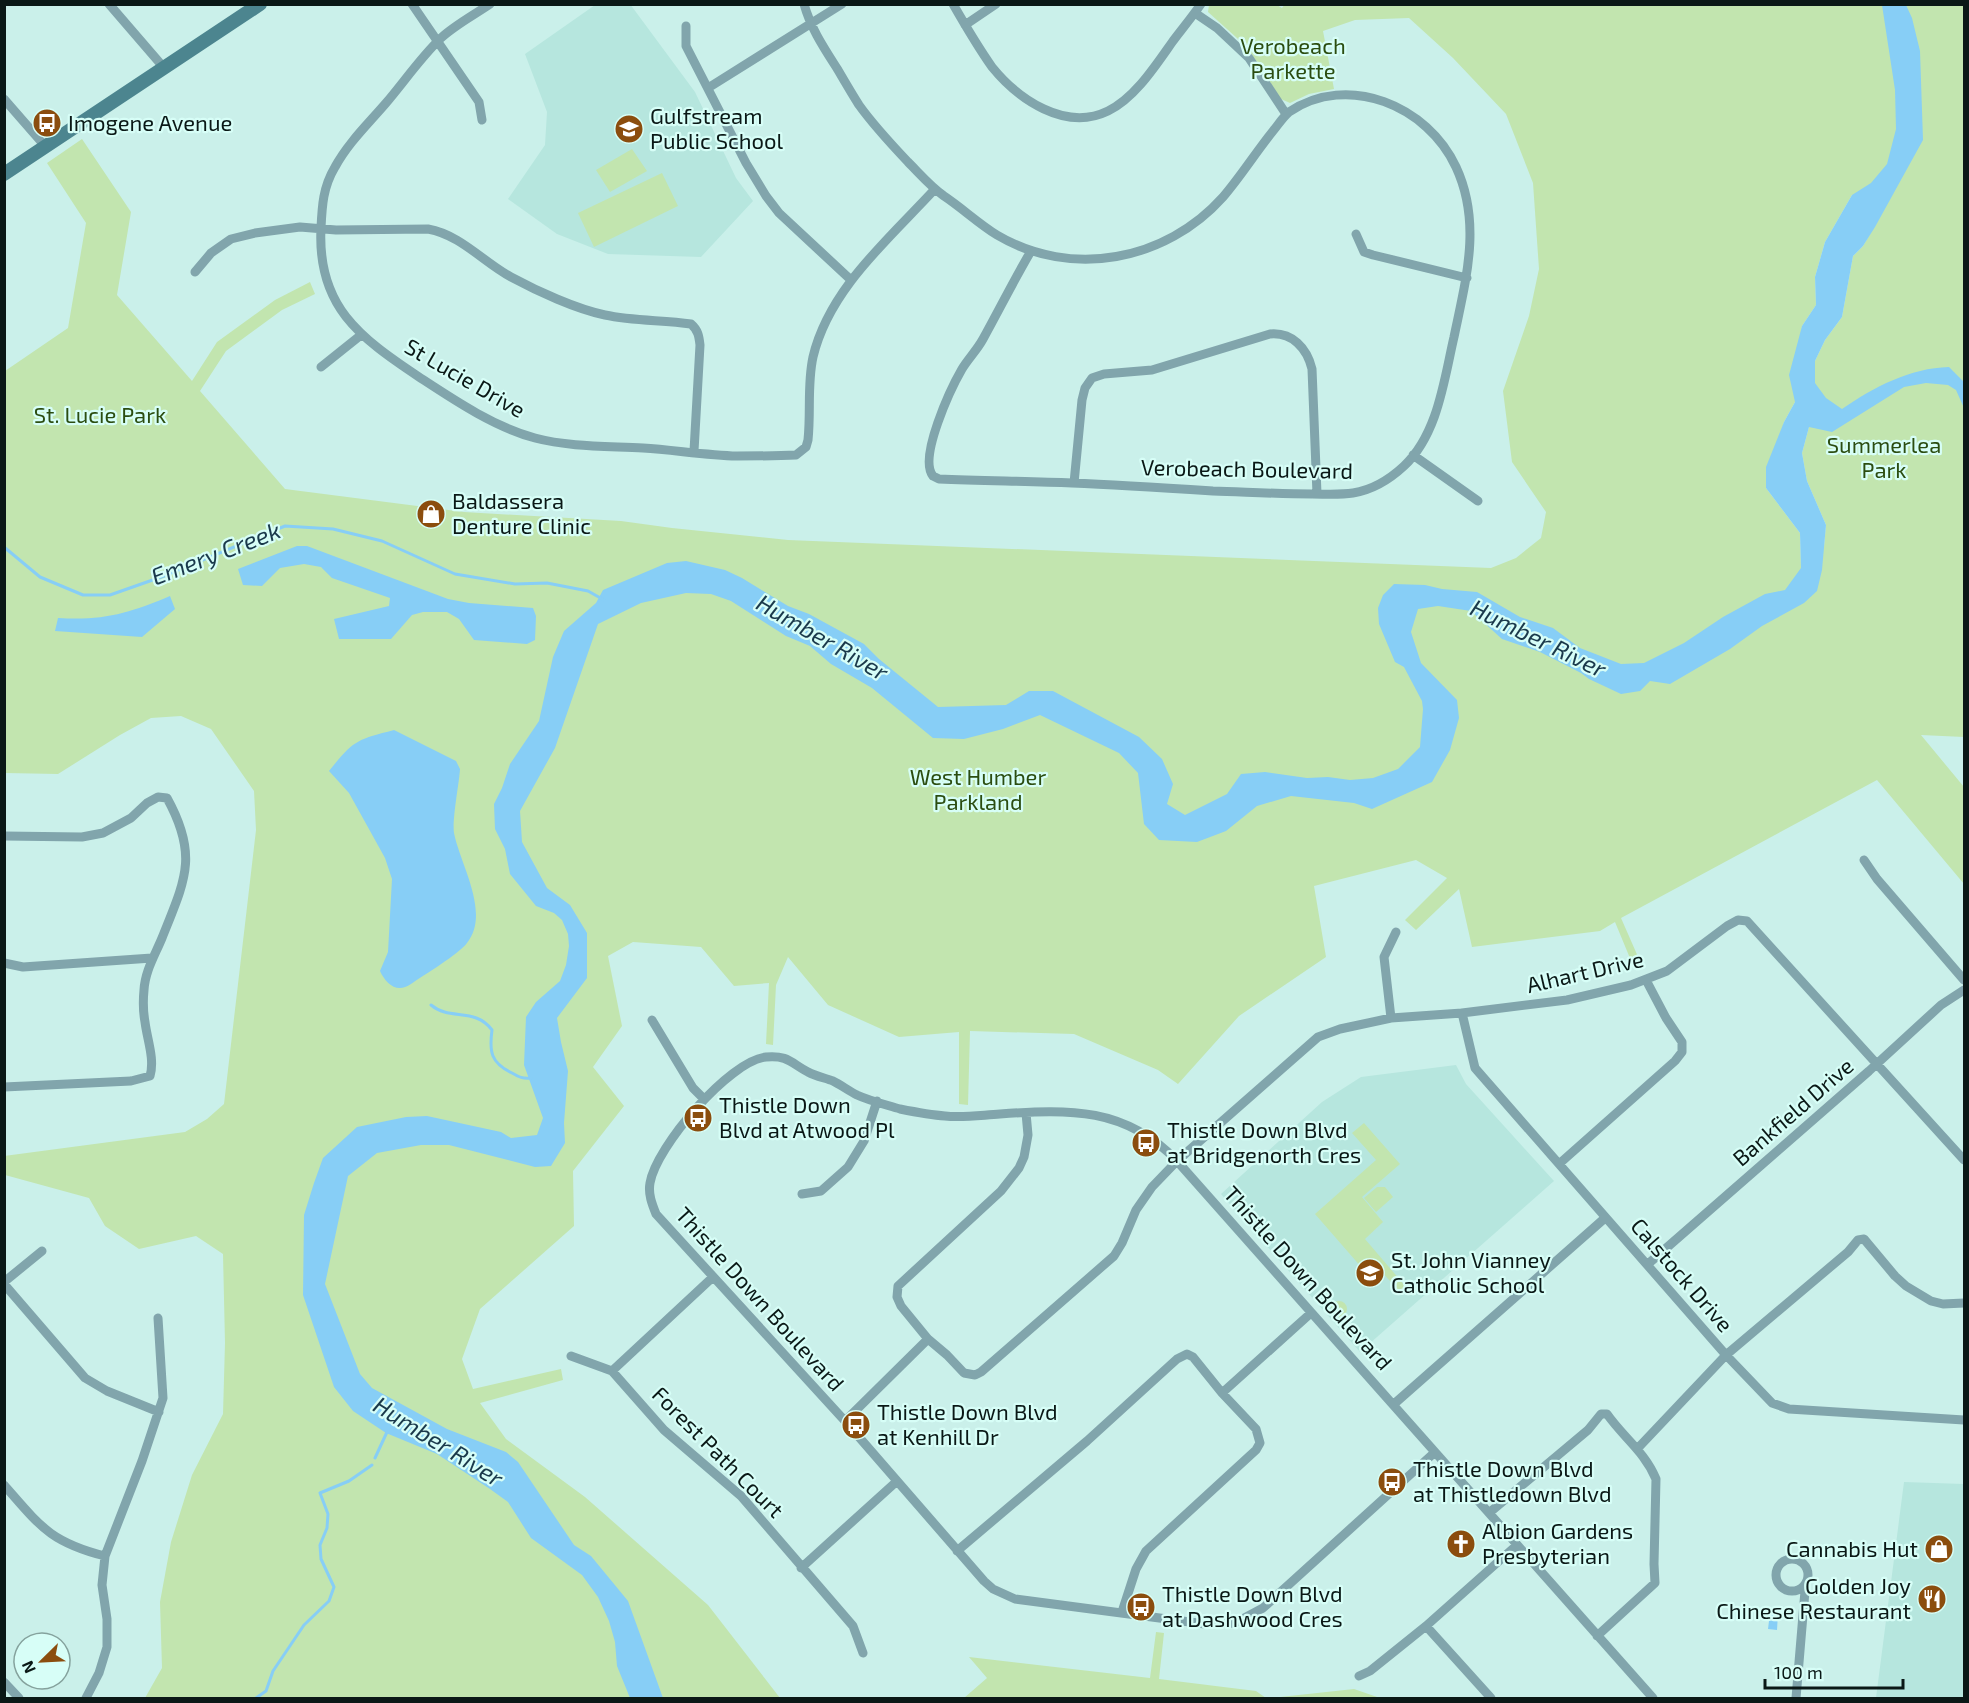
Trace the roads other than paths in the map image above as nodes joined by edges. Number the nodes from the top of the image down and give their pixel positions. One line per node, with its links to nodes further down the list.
1 (109, 4): 15 (street)
2 (260, 4): 15 (main road)
3 (412, 4): 14 (street)
4 (490, 4): 14 (street, St Lucie Drive)
5 (804, 4): 11 (street, Verobeach Boulevard)
6 (842, 4): 11 (street)
7 (953, 4): 12 (street)
8 (996, 4): 12 (street)
9 (1201, 4): 10 (street)
10 (1195, 13): 12 (street); 18 (street)
11 (810, 25): 16 (street); 22 (street, Verobeach Boulevard)
12 (965, 25)
13 (686, 26): 16 (street)
14 (437, 42): 19 (street); 23 (street, St Lucie Drive)
15 (165, 69): 20 (main road)
16 (708, 88): 28 (street)
17 (4, 99): 20 (street)
18 (1286, 114): 25 (street, Verobeach Boulevard); 27 (street, Verobeach Boulevard)
19 (482, 120)
20 (45, 147): 21 (main road)
21 (4, 174)
22 (934, 190): 25 (street, Verobeach Boulevard); 28 (street, St Lucie Drive)
23 (321, 229): 26 (street); 29 (street, St Lucie Drive); 31 (street)
24 (1356, 234): 27 (street)
25 (1031, 250): 33 (street, Verobeach Boulevard)
26 (195, 272)
27 (1467, 278): 32 (street, Verobeach Boulevard)
28 (851, 280): 31 (street, St Lucie Drive)
29 (361, 335): 30 (street); 31 (street, St Lucie Drive)
30 (321, 367)
31 (694, 451)
32 (1413, 455): 34 (street, Verobeach Boulevard); 35 (street)
33 (1074, 483): 34 (street, Verobeach Boulevard); 34 (street)
34 (1317, 494)
35 (1478, 501)
36 (4, 836): 39 (street)
37 (1864, 860): 42 (street)
38 (1396, 932): 45 (street)
39 (152, 958): 40 (street); 48 (street)
40 (4, 963)
41 (1647, 980): 44 (street, Alhart Drive); 47 (street, Alhart Drive); 54 (street)
42 (1965, 980)
43 (1965, 990): 47 (street, Bankfield Drive)
44 (1462, 1013): 45 (street, Alhart Drive); 54 (street, Calstock Drive)
45 (1391, 1018): 53 (street, Alhart Drive)
46 (652, 1020): 49 (street)
47 (1877, 1064): 52 (street, Alhart Drive); 58 (street, Bankfield Drive)
48 (4, 1087)
49 (704, 1100): 50 (street, Thistle Down Boulevard); 59 (street, Thistle Down Boulevard)
50 (877, 1101): 51 (street, Thistle Down Boulevard); 55 (street)
51 (1026, 1113): 53 (street, Thistle Down Boulevard); 64 (street, Alhart Drive)
52 (1965, 1160)
53 (1177, 1161): 62 (street, Thistle Down Boulevard); 64 (street, Alhart Drive)
54 (1559, 1164): 56 (street, Calstock Drive)
55 (802, 1194)
56 (1605, 1218): 58 (street, Calstock Drive); 69 (street)
57 (42, 1251): 60 (street)
58 (1648, 1264): 65 (street, Calstock Drive)
59 (712, 1277): 67 (street); 72 (street, Thistle Down Boulevard)
60 (4, 1283): 70 (street)
61 (1965, 1303): 65 (street)
62 (1311, 1313): 68 (street); 69 (street, Thistle Down Boulevard)
63 (158, 1318): 70 (street)
64 (928, 1339): 72 (street)
65 (1726, 1355): 71 (street, Calstock Drive); 73 (street)
66 (571, 1356): 67 (street, Forest Path Court)
67 (612, 1371): 81 (street, Forest Path Court)
68 (1222, 1393): 79 (street); 83 (street)
69 (1394, 1404): 74 (street, Thistle Down Boulevard)
70 (159, 1412): 80 (street)
71 (1965, 1420)
72 (845, 1421): 75 (street, Thistle Down Boulevard)
73 (1638, 1448): 77 (street); 85 (street)
74 (1434, 1453): 77 (street, Thistle Down Boulevard); 83 (street, Thistle Down Boulevard)
75 (896, 1482): 79 (street, Thistle Down Boulevard); 81 (street)
76 (4, 1485): 80 (street)
77 (1489, 1513): 78 (street, Thistle Down Boulevard)
78 (1517, 1545): 84 (street); 85 (street, Thistle Down Boulevard)
79 (957, 1551): 83 (street, Thistle Down Boulevard)
80 (105, 1556): 90 (street)
81 (801, 1568): 86 (street, Forest Path Court)
82 (1804, 1587): 93 (street)
83 (1122, 1612)
84 (1425, 1626): 87 (street); 91 (street)
85 (1598, 1636): 92 (street, Thistle Down Boulevard)
86 (863, 1653)
87 (1359, 1676)
88 (4, 1682): 89 (street)
89 (20, 1698)
90 (86, 1698)
91 (1491, 1698)
92 (1653, 1698)
93 (1796, 1698)

